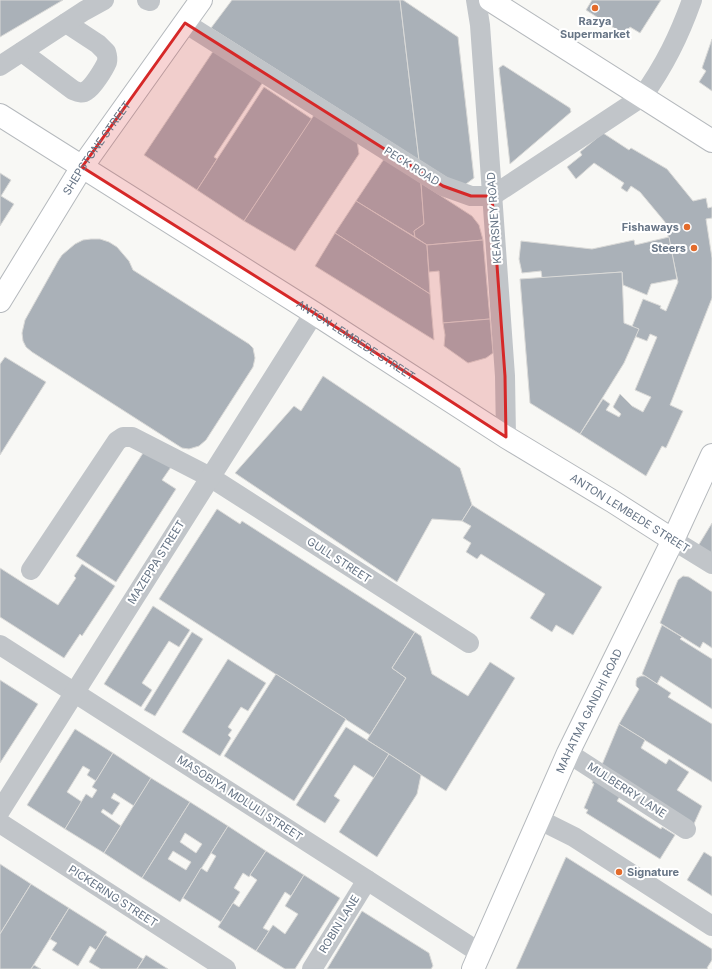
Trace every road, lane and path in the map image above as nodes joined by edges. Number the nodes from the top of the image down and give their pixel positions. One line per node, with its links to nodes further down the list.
1 (104, 0): 6 (street)
2 (201, 0): 7 (main road, SHEPSTONE STREET)
3 (476, 0): 14 (street, KEARSNEY ROAD)
4 (490, 0): 10 (main road)
5 (692, 0): 10 (street)
6 (66, 23): 8 (street); 8 (street)
7 (185, 23): 13 (main road, SHEPSTONE STREET); 14 (street, PECK ROAD)
8 (22, 52): 9 (street)
9 (0, 66)
10 (642, 97): 12 (main road); 14 (street)
11 (0, 115): 13 (main road, ANTON LEMBEDE STREET)
12 (712, 141)
13 (82, 167): 15 (main road, SHEPSTONE STREET); 16 (main road, ANTON LEMBEDE STREET)
14 (492, 196): 17 (street, KEARSNEY ROAD)
15 (0, 301)
16 (314, 313): 17 (main road, ANTON LEMBEDE STREET); 19 (street, MAZEPPA STREET)
17 (506, 437): 20 (main road, ANTON LEMBEDE STREET)
18 (712, 455): 20 (main road, MAHATMA GANDHI ROAD)
19 (210, 477): 22 (street, GULL STREET); 23 (street, GULL STREET); 25 (street, MAZEPPA STREET)
20 (673, 540): 21 (street, ANTON LEMBEDE STREET); 26 (main road, MAHATMA GANDHI ROAD)
21 (712, 564)
22 (31, 570)
23 (469, 642)
24 (0, 645): 25 (street, MASOBIYA MDLULI STREET)
25 (74, 692): 27 (street, MAZEPPA STREET); 31 (street, MASOBIYA MDLULI STREET)
26 (568, 753): 28 (main road, MAHATMA GANDHI ROAD); 30 (street, MULBERRY LANE)
27 (0, 811)
28 (538, 819): 32 (street); 33 (main road, MAHATMA GANDHI ROAD)
29 (0, 823): 34 (street, PICKERING STREET)
30 (686, 828)
31 (367, 880): 33 (street, MASOBIYA MDLULI STREET); 35 (street, ROBIN LANE)
32 (712, 926)
33 (477, 961)
34 (226, 969)
35 (312, 969)

